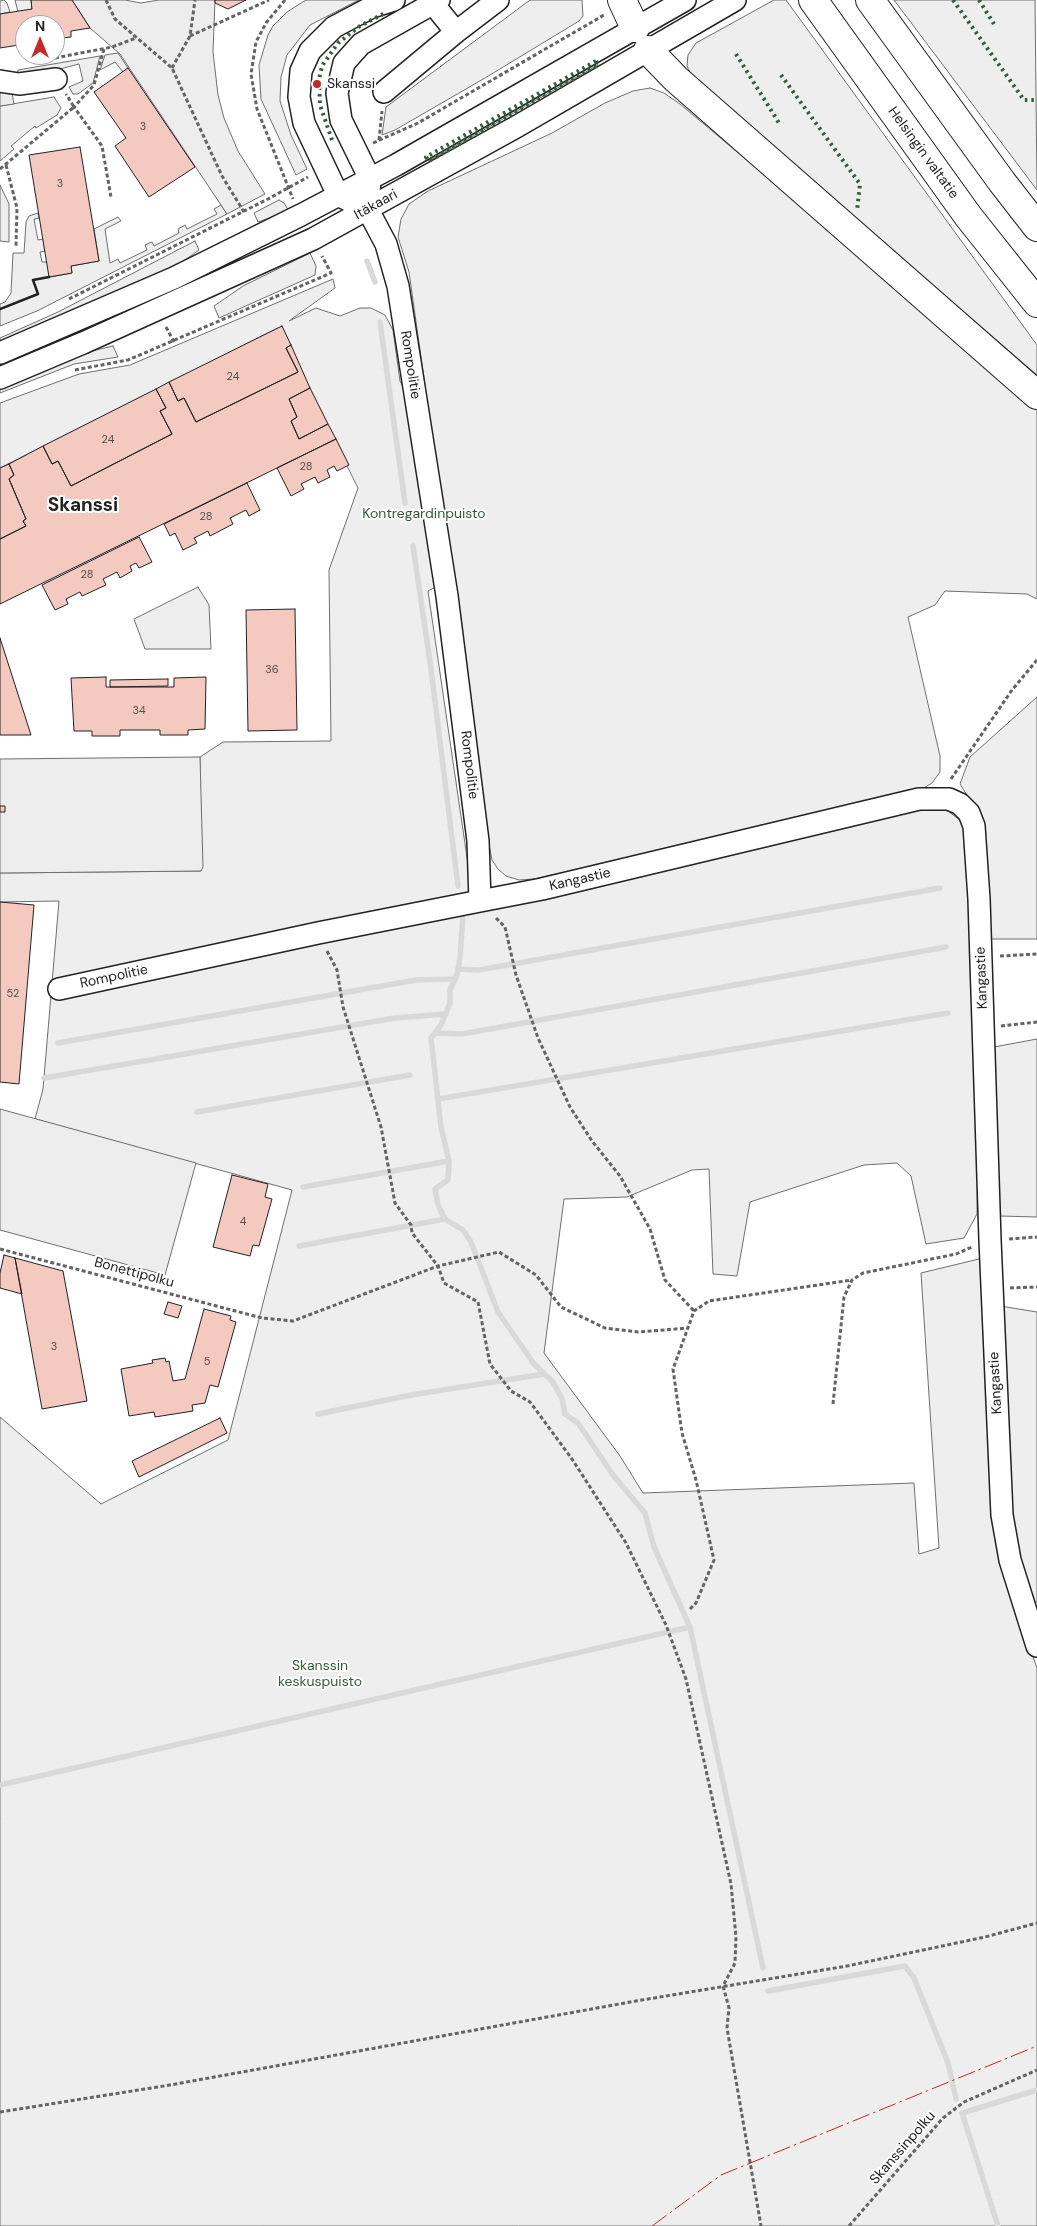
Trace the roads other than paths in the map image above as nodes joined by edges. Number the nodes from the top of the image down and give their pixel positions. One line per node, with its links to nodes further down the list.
1 (394, 0): 9 (street)
2 (498, 0): 10 (street)
3 (622, 0): 11 (highway)
4 (685, 0): 11 (street, Itäkaari)
5 (813, 0): 19 (highway, Helsingin valtatie)
6 (870, 0): 18 (highway)
7 (434, 1): 10 (street); 15 (street)
8 (730, 3): 11 (street, Itäkaari)
9 (375, 4): 16 (street)
10 (456, 32): 14 (street)
11 (642, 39): 15 (street, Itäkaari); 17 (street, Itäkaari); 22 (highway)
12 (52, 69): 13 (street)
13 (0, 81)
14 (384, 92)
15 (370, 179): 16 (street, Itäkaari); 17 (street)
16 (338, 195): 17 (street); 20 (street, Itäkaari)
17 (368, 210): 21 (street, Itäkaari); 23 (street, Rompolitie)
18 (1037, 227)
19 (1037, 303)
20 (0, 353)
21 (0, 378)
22 (1037, 395)
23 (480, 901): 24 (street, Rompolitie); 25 (street, Kangastie)
24 (59, 989)
25 (1037, 1646)

